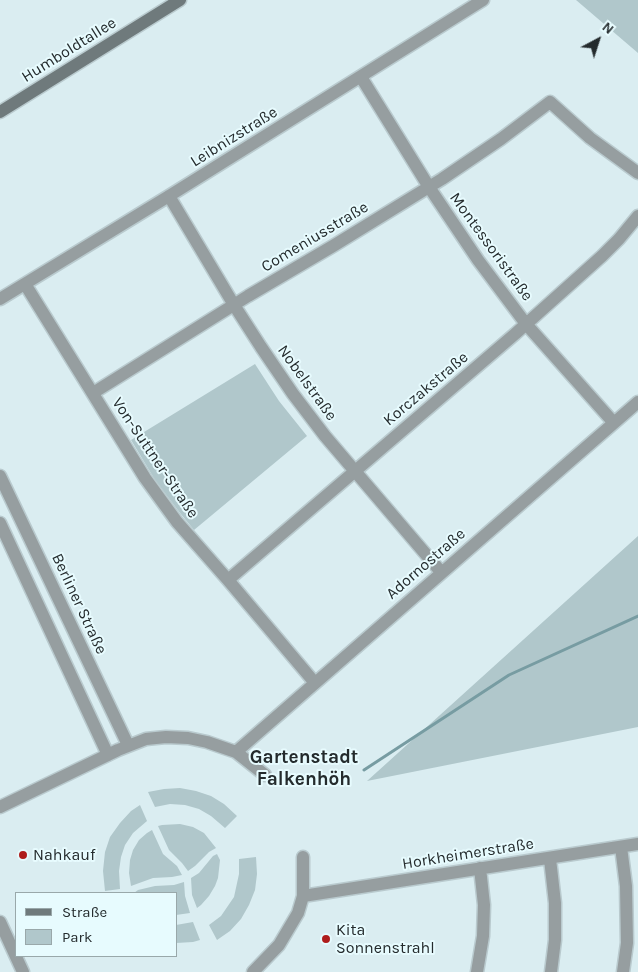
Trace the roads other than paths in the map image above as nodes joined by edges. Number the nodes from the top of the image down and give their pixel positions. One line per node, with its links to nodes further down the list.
1 (180, 0): 4 (street, Humboldtallee)
2 (484, 0): 3 (street, Leibnizstraße)
3 (361, 77): 6 (street, Montessoristraße); 7 (street, Leibnizstraße)
4 (0, 112)
5 (638, 173): 6 (street, Comeniusstraße)
6 (428, 187): 11 (street, Comeniusstraße); 12 (street, Montessoristraße)
7 (169, 196): 9 (street, Leibnizstraße); 11 (street, Nobelstraße)
8 (638, 216): 12 (street, Korczakstraße)
9 (25, 284): 10 (street, Leibnizstraße); 13 (street, Von-Suttner-Straße)
10 (0, 299)
11 (234, 305): 13 (street, Comeniusstraße); 16 (street, Nobelstraße)
12 (526, 324): 15 (street, Montessoristraße); 16 (street, Korczakstraße)
13 (92, 393): 20 (street, Von-Suttner-Straße)
14 (638, 402): 15 (street, Adornostraße)
15 (614, 424): 19 (street, Adornostraße)
16 (355, 471): 19 (street, Nobelstraße); 20 (street, Korczakstraße)
17 (0, 476): 22 (street, Berliner Straße)
18 (0, 523): 24 (street)
19 (441, 572): 21 (street, Adornostraße)
20 (228, 580): 21 (street, Von-Suttner-Straße)
21 (315, 683): 23 (street, Adornostraße)
22 (128, 746): 23 (street); 24 (street)
23 (236, 752): 25 (street)
24 (108, 755): 26 (street)
25 (265, 775)
26 (0, 807)
27 (638, 844): 28 (street, Horkheimerstraße)
28 (621, 847): 30 (street, Horkheimerstraße); 40 (street)
29 (304, 857): 32 (street)
30 (550, 858): 31 (street, Horkheimerstraße); 39 (street)
31 (480, 868): 32 (street, Horkheimerstraße); 38 (street)
32 (304, 896): 37 (street)
33 (0, 922): 34 (street)
34 (15, 955)
35 (16, 957): 36 (street)
36 (23, 972)
37 (253, 972)
38 (477, 972)
39 (551, 972)
40 (623, 972)

